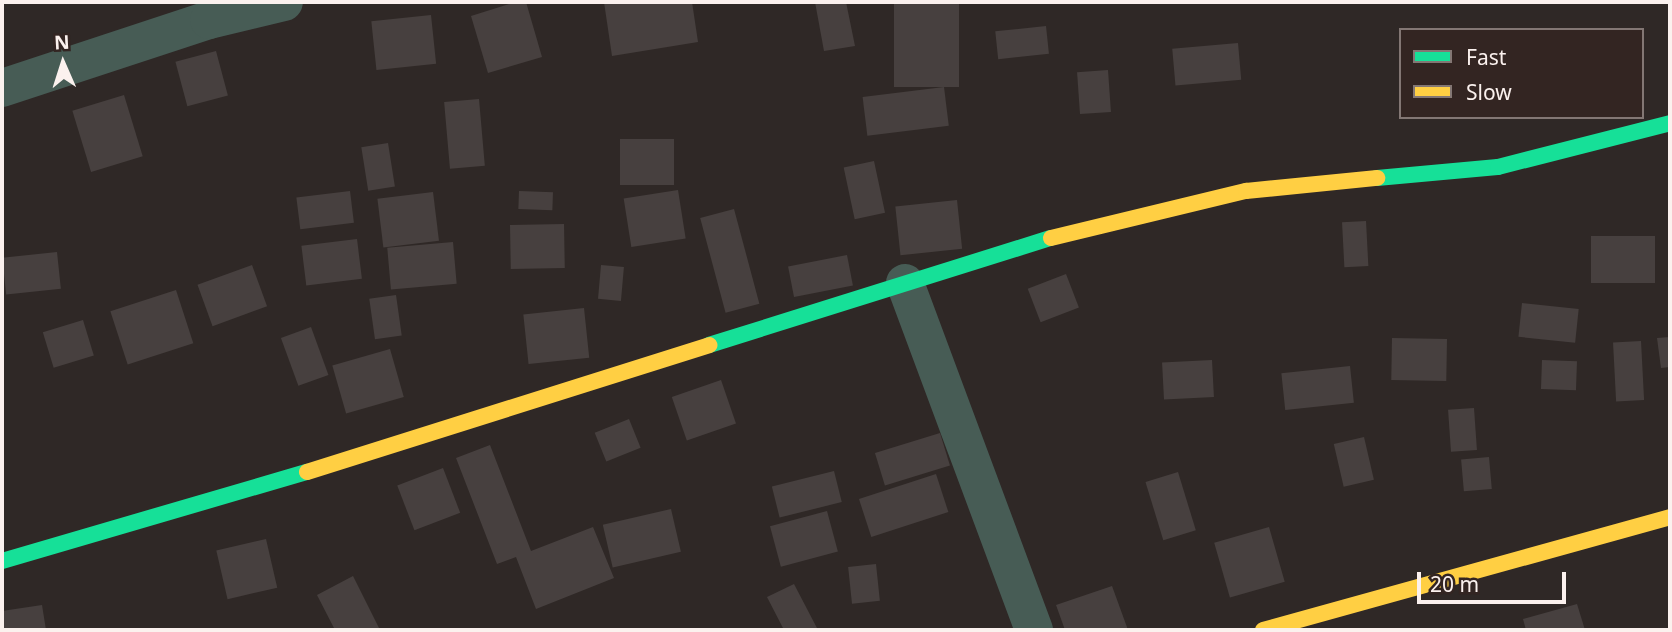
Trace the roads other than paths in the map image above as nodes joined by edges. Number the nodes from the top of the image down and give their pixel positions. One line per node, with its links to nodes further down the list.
1 (284, 2): 2 (street)
2 (2, 88)
3 (1670, 123): 4 (street)
4 (905, 283): 6 (street); 7 (street)
5 (1670, 517): 8 (street)
6 (2, 561)
7 (1034, 630)
8 (1263, 630)

